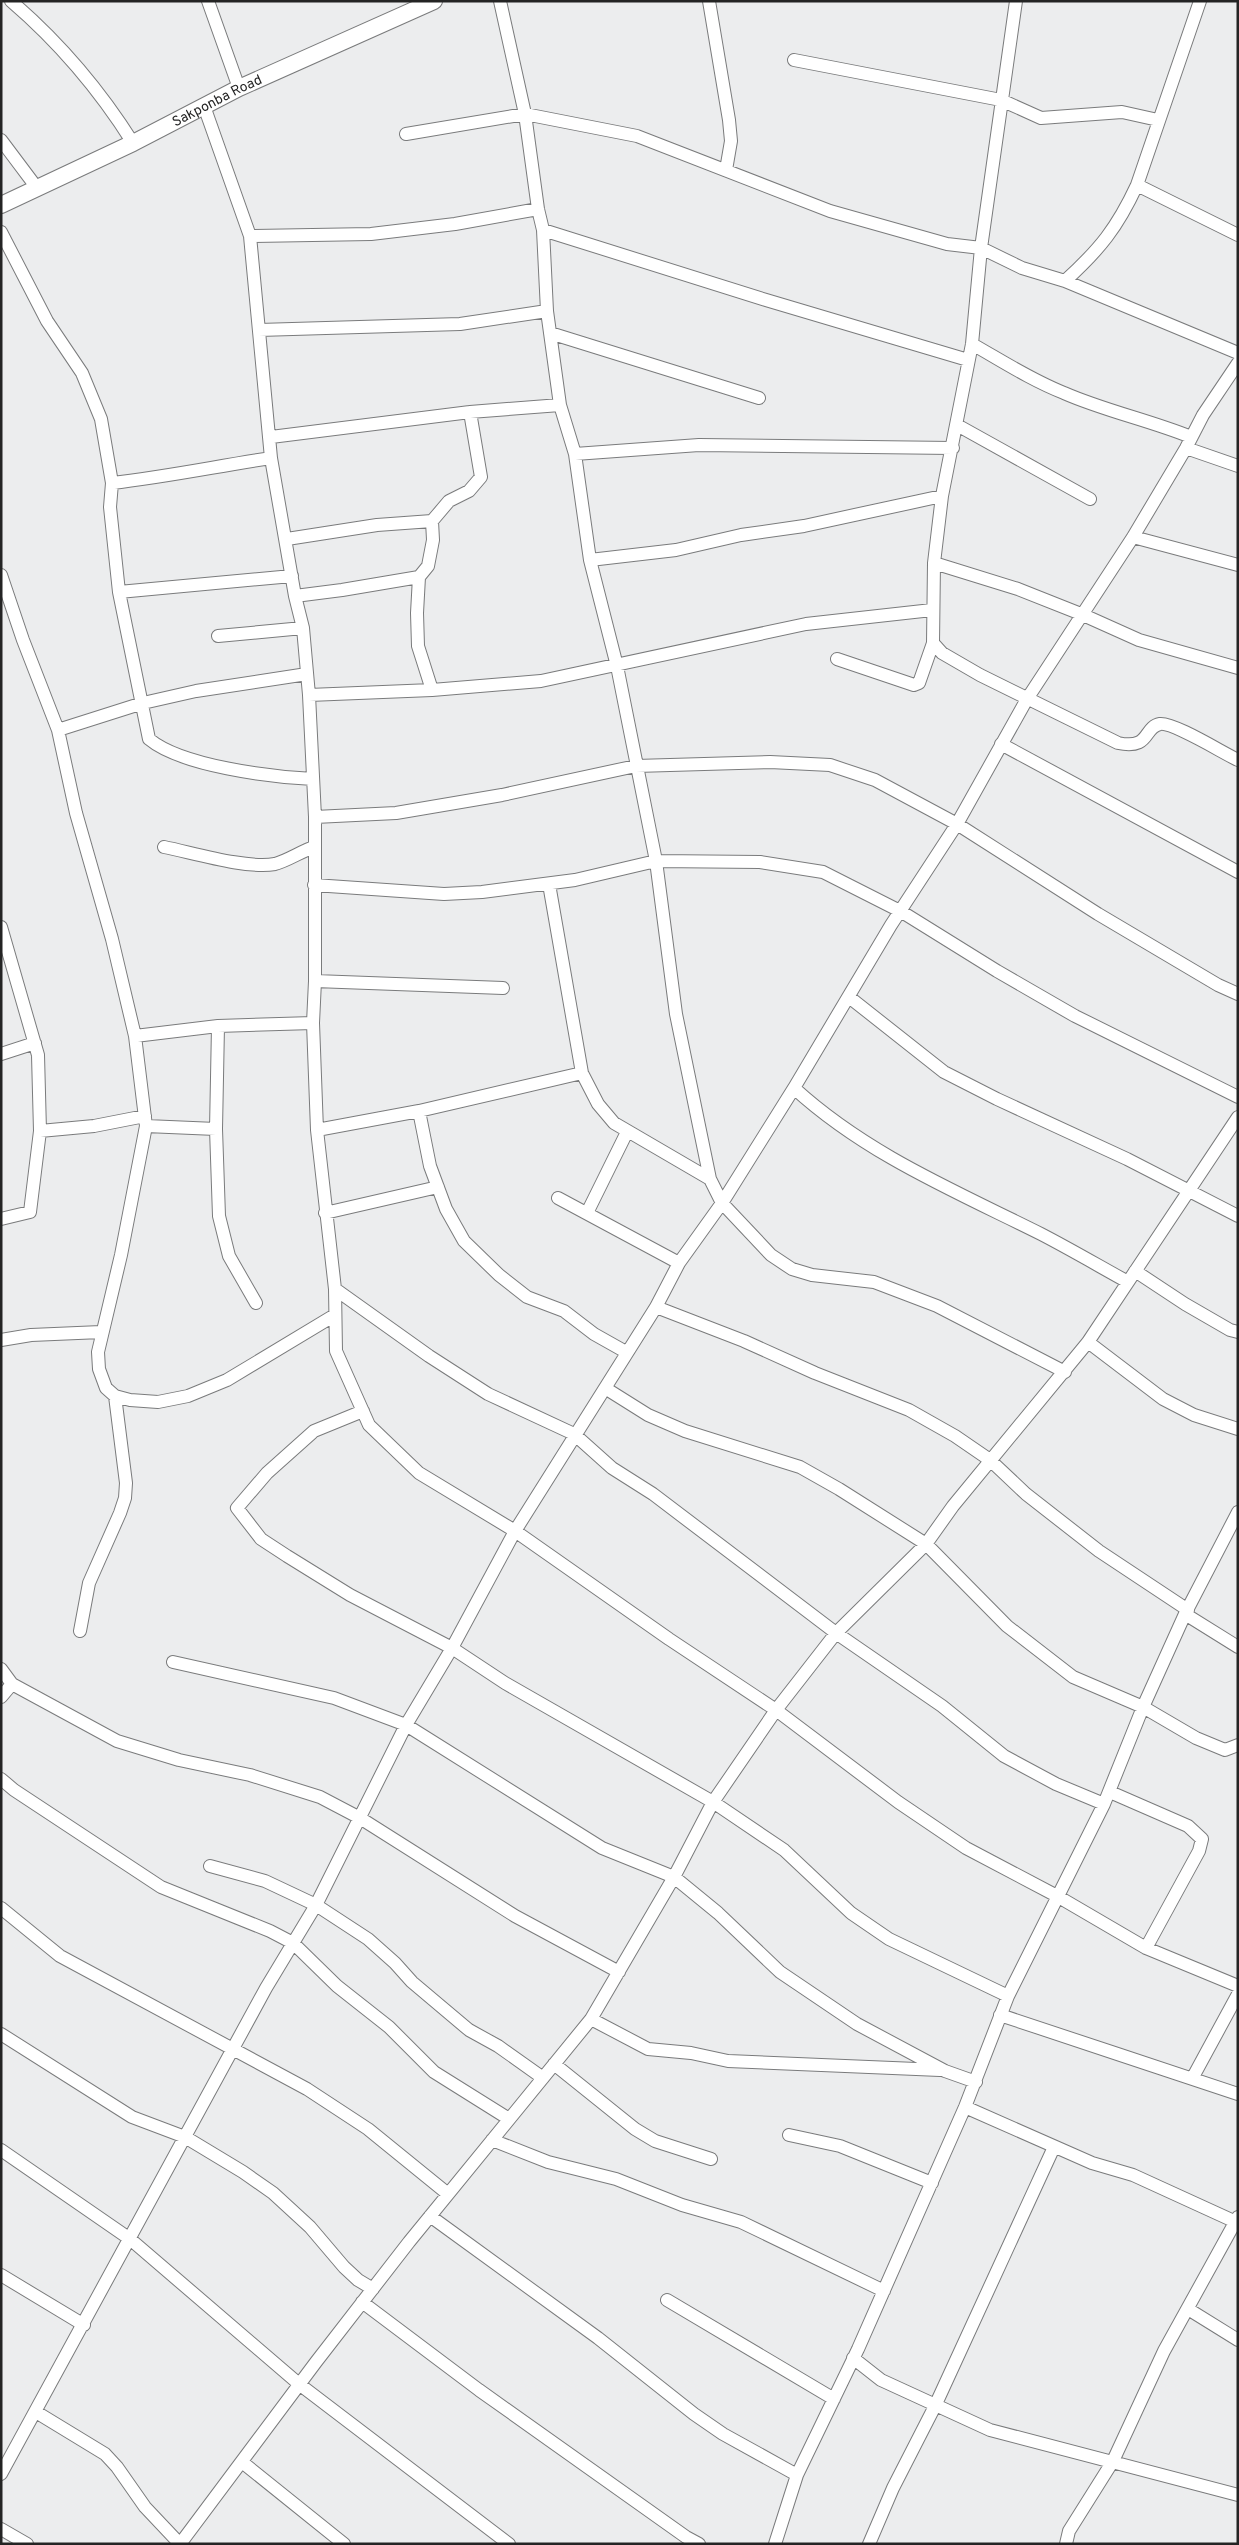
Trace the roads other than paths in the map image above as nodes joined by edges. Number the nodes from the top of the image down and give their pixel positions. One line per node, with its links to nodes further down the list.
1 (11, 1): 17 (street)
2 (208, 1): 10 (street)
3 (434, 1): 8 (main road, Sakponba Road)
4 (500, 1): 13 (street)
5 (709, 1): 18 (street)
6 (1016, 1): 11 (street)
7 (1200, 1): 14 (street)
8 (413, 5): 10 (main road, Sakponba Road)
9 (794, 60): 11 (street)
10 (239, 88): 12 (main road, Sakponba Road)
11 (1001, 100): 14 (street); 27 (street)
12 (204, 106): 17 (main road, Sakponba Road); 26 (street)
13 (525, 114): 15 (street); 18 (street); 22 (street)
14 (1158, 120): 19 (street)
15 (406, 134)
16 (1, 140): 20 (street)
17 (133, 143): 20 (main road, Sakponba Road)
18 (726, 170): 27 (street)
19 (1137, 185): 25 (street); 28 (street)
20 (37, 188): 21 (main road, Sakponba Road)
21 (1, 205)
22 (538, 209): 23 (street); 26 (street)
23 (543, 230): 29 (street); 34 (street)
24 (1, 232): 46 (street)
25 (1238, 235)
26 (250, 236): 30 (street)
27 (981, 248): 28 (street); 32 (street)
28 (1065, 281): 33 (street)
29 (547, 311): 30 (street); 31 (street)
30 (259, 330): 40 (street)
31 (550, 332): 36 (street); 37 (street)
32 (972, 344): 34 (street); 41 (street)
33 (1238, 353)
34 (968, 360): 39 (street)
35 (1238, 362): 41 (street)
36 (759, 398)
37 (560, 404): 38 (street); 43 (street)
38 (470, 412): 40 (street); 49 (street)
39 (957, 424): 42 (street); 48 (street)
40 (271, 437): 44 (street)
41 (1189, 443): 45 (street); 50 (street)
42 (953, 448): 43 (street); 47 (street)
43 (574, 454): 52 (street)
44 (271, 458): 46 (street); 51 (street)
45 (1238, 466)
46 (112, 483): 58 (street)
47 (942, 496): 52 (street); 53 (street)
48 (1090, 499)
49 (432, 521): 51 (street); 56 (street)
50 (1132, 537): 54 (street); 61 (street)
51 (287, 539): 55 (street)
52 (590, 560): 66 (street)
53 (934, 563): 60 (street); 61 (street)
54 (1238, 565)
55 (292, 576): 58 (street); 59 (street)
56 (420, 577): 59 (street); 69 (street)
57 (2, 580): 73 (street)
58 (119, 592): 72 (street)
59 (295, 596): 62 (street)
60 (932, 610): 64 (street); 66 (street)
61 (1081, 614): 67 (street); 71 (street)
62 (303, 628): 63 (street); 68 (street)
63 (218, 636)
64 (933, 643): 65 (street); 71 (street)
65 (837, 659)
66 (618, 666): 69 (street); 76 (street)
67 (1238, 668)
68 (307, 674): 70 (street); 72 (street)
69 (432, 690): 70 (street)
70 (310, 695): 77 (street)
71 (1028, 699): 74 (street); 75 (street)
72 (143, 703): 73 (street); 77 (street)
73 (58, 730): 94 (street)
74 (1002, 744): 79 (street); 83 (street)
75 (1238, 760)
76 (636, 766): 78 (street); 79 (street); 82 (street)
77 (313, 779): 78 (street)
78 (315, 817): 81 (street)
79 (957, 824): 86 (street); 90 (street)
80 (164, 847): 81 (street)
81 (314, 847): 85 (street)
82 (656, 861): 84 (street); 86 (street); 107 (street)
83 (1238, 872)
84 (549, 884): 85 (street); 97 (street)
85 (314, 885): 88 (street)
86 (902, 912): 91 (street); 99 (street)
87 (1, 927): 95 (street)
88 (315, 981): 89 (street); 92 (street)
89 (503, 988)
90 (1238, 994)
91 (849, 997): 98 (street); 109 (street)
92 (313, 1023): 93 (street); 104 (street)
93 (218, 1026): 94 (street); 103 (street)
94 (135, 1036): 102 (street)
95 (34, 1043): 96 (street); 105 (street)
96 (1, 1054)
97 (582, 1073): 100 (street); 106 (street)
98 (794, 1088): 111 (street); 118 (street)
99 (1238, 1097)
100 (419, 1111): 104 (street); 108 (street)
101 (1238, 1117): 109 (street)
102 (146, 1121): 103 (street); 105 (street); 123 (street)
103 (216, 1129): 120 (street)
104 (318, 1130): 112 (street)
105 (40, 1131): 115 (street)
106 (627, 1132): 107 (street); 113 (street)
107 (710, 1178): 111 (street)
108 (438, 1187): 112 (street); 127 (street)
109 (1189, 1191): 114 (street); 117 (street)
110 (558, 1198): 113 (street)
111 (722, 1203): 116 (street); 128 (street)
112 (325, 1213): 119 (street)
113 (587, 1213): 116 (street)
114 (1238, 1216)
115 (1, 1219)
116 (679, 1263): 121 (street)
117 (1135, 1271): 118 (street); 124 (street)
118 (1128, 1282): 126 (street)
119 (334, 1289): 122 (street); 133 (street)
120 (256, 1303)
121 (656, 1307): 127 (street); 134 (street)
122 (335, 1316): 130 (street); 131 (street)
123 (101, 1332): 125 (street); 130 (street)
124 (1238, 1332)
125 (1, 1340)
126 (1088, 1342): 128 (street); 132 (street)
127 (626, 1352): 129 (street)
128 (1065, 1372): 134 (street)
129 (604, 1388): 133 (street); 137 (street)
130 (115, 1396): 139 (street)
131 (363, 1411): 136 (street); 142 (street)
132 (1238, 1429)
133 (574, 1434): 136 (street); 140 (street)
134 (990, 1460): 137 (street); 138 (street)
135 (1238, 1512): 138 (street)
136 (514, 1531): 142 (street); 148 (street)
137 (926, 1544): 140 (street); 147 (street)
138 (1187, 1612): 141 (street); 147 (street)
139 (80, 1631)
140 (836, 1633): 148 (street); 154 (street)
141 (1238, 1647)
142 (452, 1648): 149 (street); 153 (street)
143 (173, 1662): 149 (street)
144 (1, 1669): 145 (street)
145 (12, 1684): 146 (street); 155 (street)
146 (1, 1697)
147 (1143, 1707): 150 (street); 152 (street)
148 (776, 1710): 153 (street); 158 (street)
149 (406, 1726): 155 (street); 157 (street)
150 (1238, 1745)
151 (1, 1779): 161 (street)
152 (1110, 1792): 154 (street); 162 (street)
153 (713, 1802): 157 (street); 166 (street)
154 (1104, 1804): 158 (street)
155 (360, 1818): 159 (street); 163 (street)
156 (210, 1866): 159 (street)
157 (674, 1877): 163 (street); 172 (street)
158 (1057, 1896): 162 (street); 166 (street)
159 (316, 1905): 161 (street); 174 (street)
160 (1, 1908): 170 (street)
161 (293, 1943): 170 (street); 178 (street)
162 (1146, 1948): 164 (street)
163 (618, 1972): 168 (street)
164 (1238, 1986)
165 (1238, 1994): 173 (street)
166 (1008, 1996): 167 (street)
167 (1000, 2015): 173 (street); 175 (street)
168 (591, 2019): 171 (street); 172 (street)
169 (1, 2034): 180 (street)
170 (233, 2050): 180 (street); 186 (street)
171 (554, 2064): 174 (street); 184 (street)
172 (945, 2071): 175 (street)
173 (1193, 2077): 176 (street)
174 (543, 2078): 178 (street)
175 (976, 2082): 177 (street)
176 (1238, 2094)
177 (965, 2107): 182 (street); 185 (street)
178 (509, 2119): 181 (street)
179 (789, 2135): 185 (street)
180 (185, 2137): 189 (street); 191 (street)
181 (492, 2140): 186 (street); 192 (street)
182 (1054, 2147): 188 (street); 201 (street)
183 (1, 2150): 189 (street)
184 (711, 2159)
185 (932, 2183): 192 (street)
186 (448, 2194): 187 (street)
187 (430, 2216): 191 (street); 206 (street)
188 (1237, 2220): 195 (street)
189 (130, 2240): 196 (street); 199 (street)
190 (1, 2275): 196 (street)
191 (373, 2289): 194 (street)
192 (884, 2291): 198 (street)
193 (667, 2300): 200 (street)
194 (362, 2302): 199 (street); 212 (street)
195 (1188, 2308): 197 (street); 203 (street)
196 (84, 2326): 202 (street)
197 (1238, 2340)
198 (853, 2358): 200 (street); 201 (street)
199 (299, 2384): 204 (street); 211 (street)
200 (834, 2398): 206 (street)
201 (935, 2406): 203 (street); 214 (street)
202 (36, 2412): 204 (street); 205 (street)
203 (1113, 2461): 207 (street); 215 (street)
204 (242, 2462): 210 (street)
205 (1, 2474)
206 (797, 2475): 213 (street)
207 (1238, 2495)
208 (1, 2529): 209 (street)
209 (27, 2544)
210 (344, 2544)
211 (509, 2544)
212 (700, 2544)
213 (775, 2544)
214 (869, 2544)
215 (1066, 2544)

